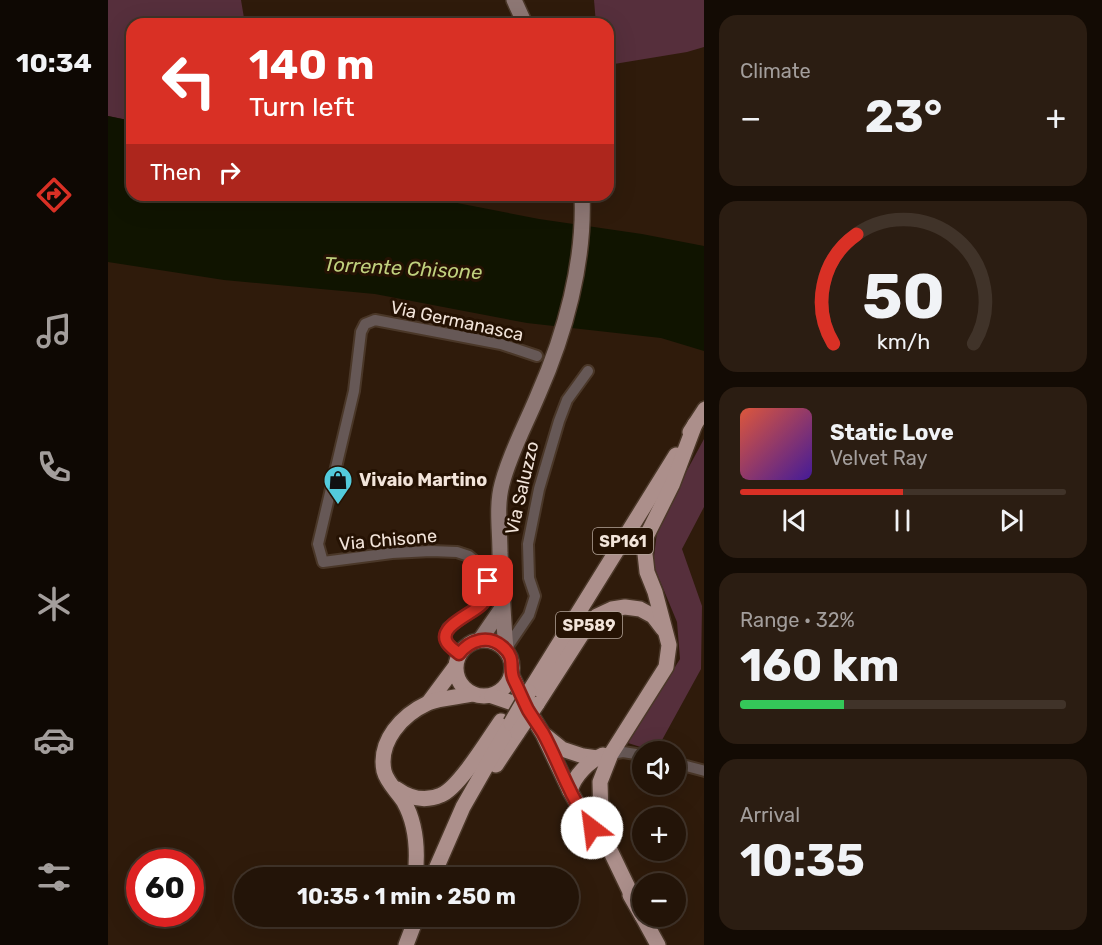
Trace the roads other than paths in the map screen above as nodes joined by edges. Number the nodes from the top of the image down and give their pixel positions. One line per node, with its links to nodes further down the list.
1 (514, 0): 2 (main road)
2 (522, 18)
3 (582, 201): 9 (main road)
4 (537, 356): 8 (street, Via Germanasca)
5 (588, 371): 12 (street, Via Saluzzo)
6 (704, 410): 7 (main road, SP161)
7 (695, 424): 10 (main road); 17 (main road, SP161)
8 (323, 562): 13 (street, Via Chisone)
9 (502, 608): 11 (main road); 12 (main road)
10 (666, 634): 17 (main road, SP589); 22 (main road)
11 (480, 640): 12 (main road); 13 (main road)
12 (506, 649): 14 (main road)
13 (457, 661): 15 (main road); 18 (main road)
14 (512, 676): 16 (main road); 17 (main road)
15 (473, 694): 16 (main road); 18 (main road)
16 (492, 696): 17 (main road)
17 (529, 698): 19 (main road, SP161, bridge); 20 (main road)
18 (429, 702): 26 (main road)
19 (511, 724): 26 (main road); 29 (main road, SP161)
20 (543, 734): 22 (main road); 27 (main road)
21 (632, 753): 22 (street)
22 (604, 756): 25 (main road); 27 (main road)
23 (686, 766): 24 (street)
24 (704, 771)
25 (600, 782): 27 (main road); 30 (main road)
26 (392, 786): 28 (main road)
27 (570, 791): 31 (main road)
28 (416, 867)
29 (437, 867)
30 (632, 895)
31 (632, 898)
32 (404, 927): 35 (main road)
33 (412, 927): 35 (main road)
34 (648, 927): 36 (main road)
35 (405, 945)
36 (658, 945)

